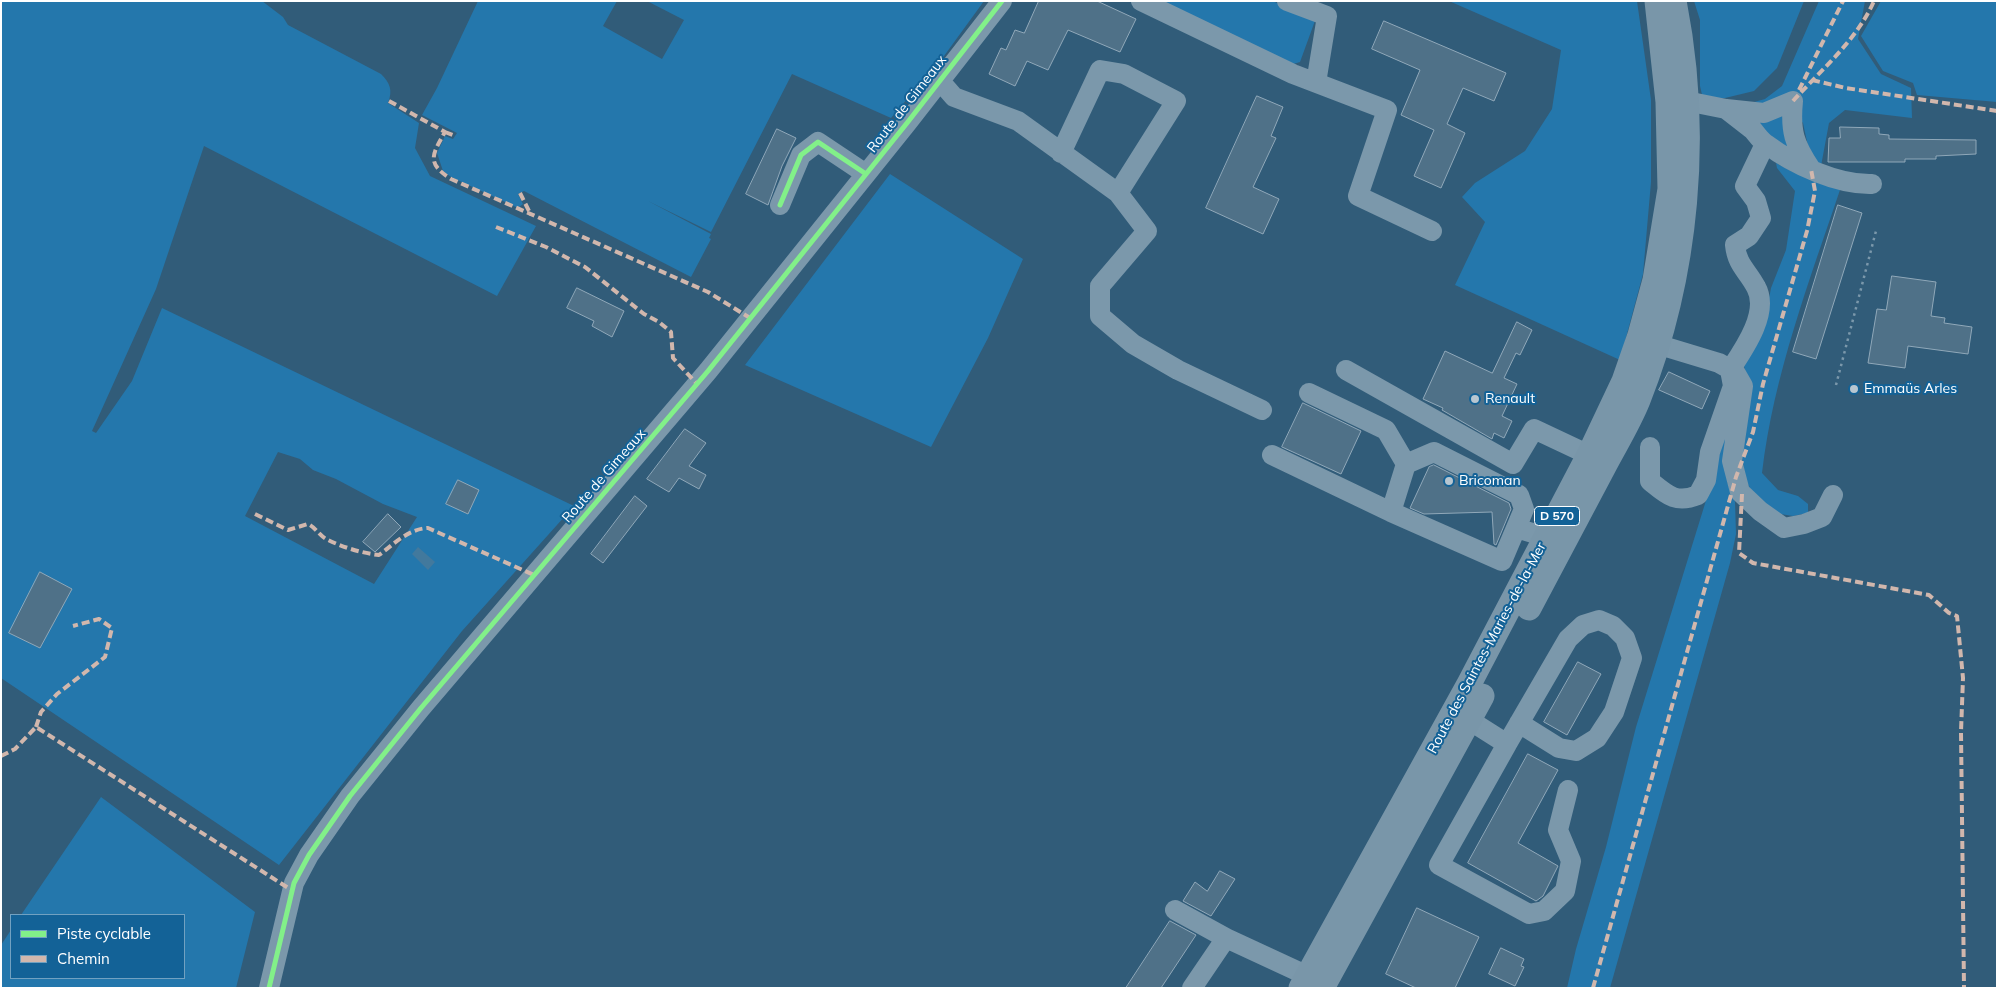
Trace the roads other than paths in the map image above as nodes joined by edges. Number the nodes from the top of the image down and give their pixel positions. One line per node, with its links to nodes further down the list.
1 (1002, 1): 6 (street, Route de Gimeaux)
2 (1141, 1): 7 (street)
3 (1287, 1): 7 (street)
4 (1657, 1): 8 (main road, Route des Saintes-Maries-de-la-Mer / D 570)
5 (1674, 1): 8 (main road, Route des Saintes-Maries-de-la-Mer / D 570)
6 (940, 82): 11 (street); 13 (street, Route de Gimeaux)
7 (1316, 83): 17 (street)
8 (1677, 101): 9 (street); 18 (main road, Route des Saintes-Maries-de-la-Mer / D 570)
9 (1726, 109): 10 (street); 12 (street)
10 (1765, 144): 12 (street); 20 (street)
11 (1062, 153): 15 (street); 15 (street)
12 (1811, 169): 14 (street)
13 (866, 174): 16 (street); 38 (street, Route de Gimeaux)
14 (1872, 184)
15 (1118, 193): 22 (street)
16 (780, 205)
17 (1432, 231)
18 (1648, 341): 20 (street); 25 (main road, Route des Saintes-Maries-de-la-Mer / D 570)
19 (1346, 370): 25 (street)
20 (1730, 370): 23 (street); 27 (street)
21 (1309, 393): 26 (street)
22 (1262, 410)
23 (1650, 447)
24 (1272, 455): 28 (street)
25 (1598, 459): 30 (main road, Route des Saintes-Maries-de-la-Mer / D 570)
26 (1406, 464): 28 (street); 29 (street)
27 (1832, 495)
28 (1391, 512): 29 (street)
29 (1516, 528): 30 (street)
30 (1555, 540): 31 (main road, Route des Saintes-Maries-de-la-Mer / D 570)
31 (1462, 716): 33 (street); 37 (main road, Route des Saintes-Maries-de-la-Mer / D 570)
32 (1519, 723): 32 (street); 33 (street)
33 (1506, 744): 34 (street)
34 (1568, 790)
35 (1175, 910): 36 (street)
36 (1226, 938): 37 (street); 39 (street)
37 (1318, 984)
38 (269, 988)
39 (1192, 988)

